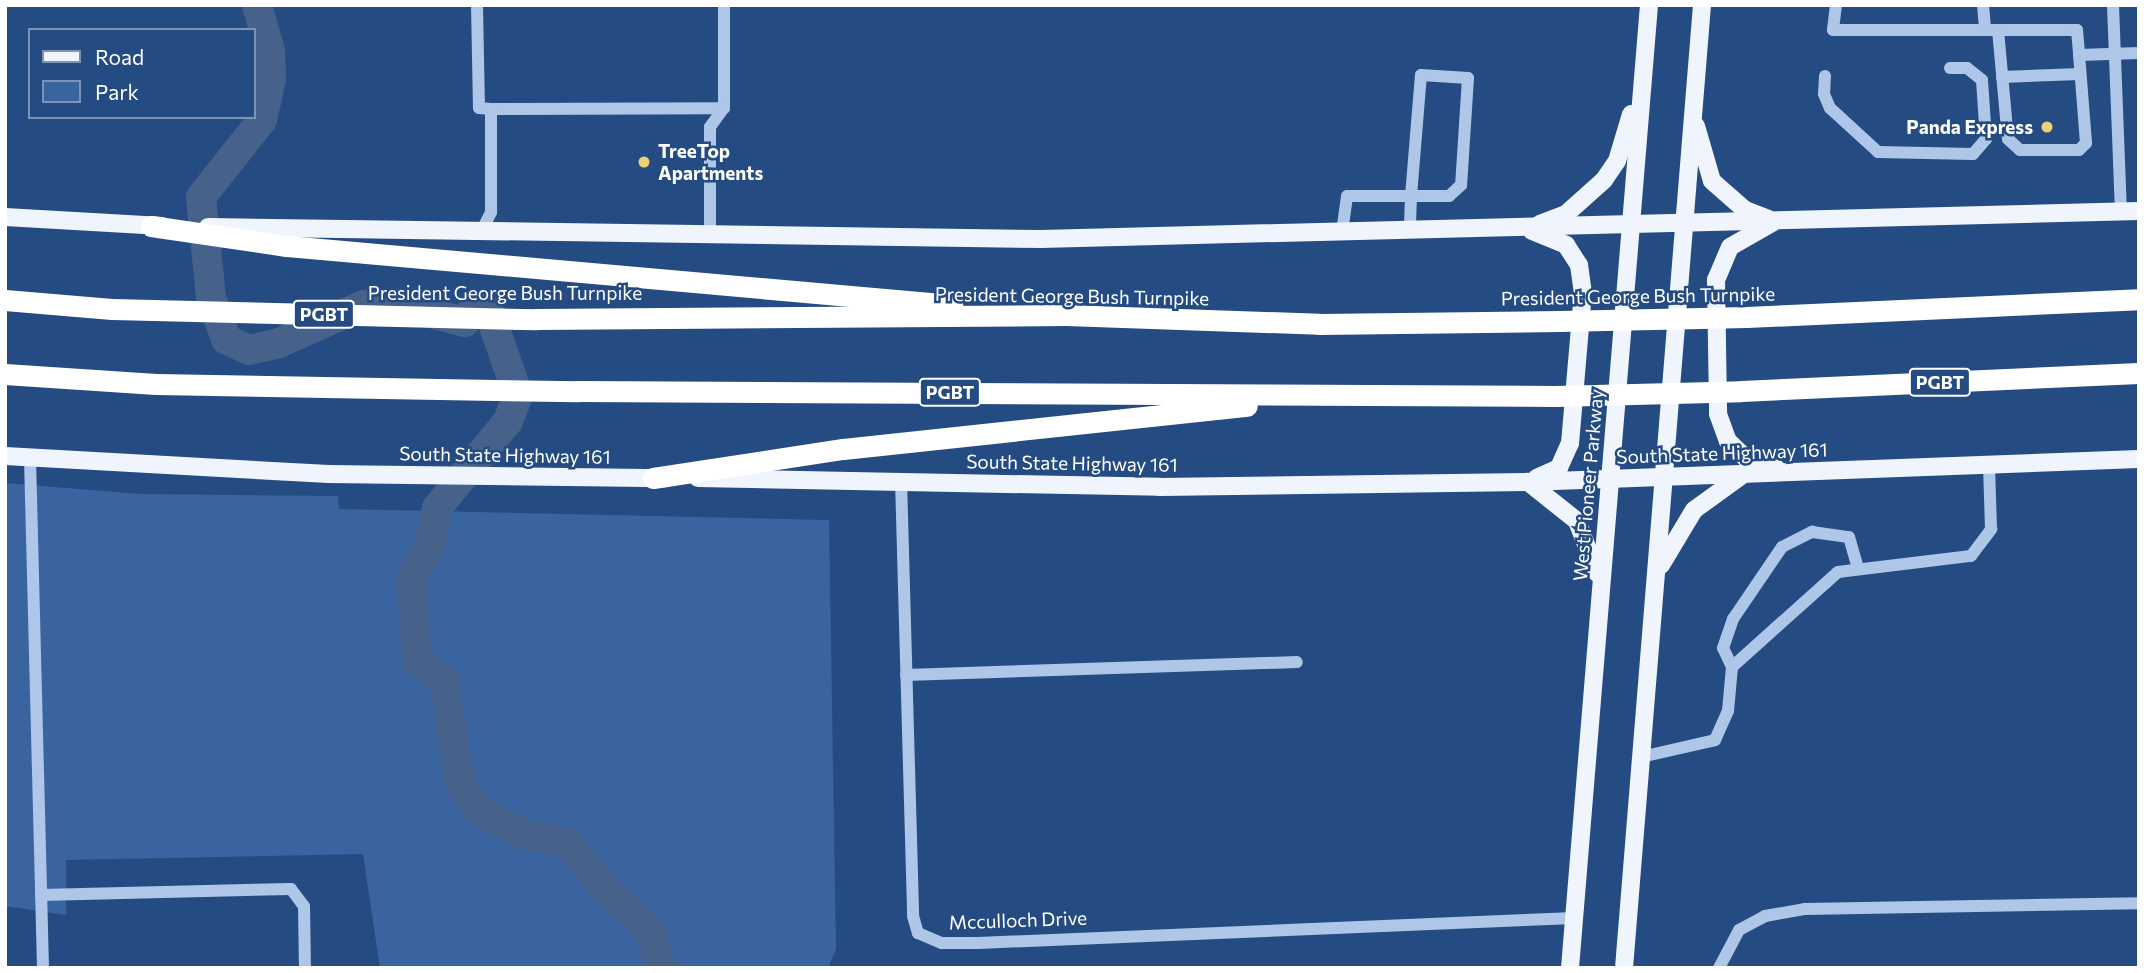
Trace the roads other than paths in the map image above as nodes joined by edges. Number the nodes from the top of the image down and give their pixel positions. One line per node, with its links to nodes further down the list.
1 (477, 5): 18 (street)
2 (724, 5): 17 (street)
3 (1649, 5): 14 (main road, West Pioneer Parkway)
4 (1702, 5): 19 (main road)
5 (1836, 5): 8 (street)
6 (1983, 5): 8 (street)
7 (2113, 5): 10 (street)
8 (1991, 30): 11 (street); 16 (street)
9 (2139, 52): 10 (street)
10 (2114, 53): 11 (street); 21 (street)
11 (2079, 55): 13 (street)
12 (1950, 68): 15 (street)
13 (2080, 74): 16 (street); 16 (street)
14 (1643, 76): 25 (main road, West Pioneer Parkway); 27 (main road)
15 (1825, 76)
16 (2002, 77)
17 (724, 108): 18 (street); 31 (street)
18 (491, 109): 28 (street)
19 (1692, 113): 23 (main road); 26 (main road)
20 (1411, 197): 20 (street); 29 (street); 30 (street)
21 (2130, 211): 23 (main road)
22 (5, 217): 24 (main road)
23 (1775, 221): 26 (main road); 42 (main road)
24 (151, 226): 28 (main road); 34 (highway)
25 (1630, 226): 26 (main road); 27 (main road); 45 (main road, West Pioneer Parkway)
26 (1682, 226): 46 (main road)
27 (1527, 229): 29 (main road); 48 (main road)
28 (482, 230): 31 (main road)
29 (1410, 231): 30 (main road)
30 (1342, 232): 31 (main road)
31 (710, 236)
32 (2139, 299): 34 (highway, President George Bush Turnpike / PGBT, bridge)
33 (5, 300): 34 (highway, President George Bush Turnpike / PGBT)
34 (1066, 315)
35 (2139, 373): 37 (highway, PGBT, bridge)
36 (5, 374): 37 (highway, PGBT)
37 (1321, 396): 44 (highway)
38 (5, 456): 39 (main road, South State Highway 161)
39 (30, 458): 44 (main road, South State Highway 161); 56 (street)
40 (2139, 459): 41 (main road, South State Highway 161)
41 (1989, 464): 42 (main road, South State Highway 161); 49 (street)
42 (1784, 472): 43 (main road, South State Highway 161)
43 (1741, 476): 46 (main road, South State Highway 161); 50 (main road)
44 (653, 478): 47 (main road, South State Highway 161)
45 (1608, 478): 46 (main road, South State Highway 161); 48 (main road, South State Highway 161); 51 (main road, West Pioneer Parkway)
46 (1662, 479): 50 (main road)
47 (901, 480): 48 (main road, South State Highway 161); 54 (street, Mcculloch Drive)
48 (1528, 482): 51 (main road)
49 (1858, 568): 53 (street); 53 (street)
50 (1654, 582): 55 (main road)
51 (1601, 586): 58 (main road, West Pioneer Parkway)
52 (1297, 662): 54 (street)
53 (1732, 667): 55 (street)
54 (906, 675): 58 (street, Mcculloch Drive)
55 (1641, 757): 62 (main road)
56 (41, 895): 59 (street); 60 (street)
57 (2139, 903): 63 (street)
58 (1574, 918): 61 (main road, West Pioneer Parkway)
59 (43, 968)
60 (305, 968)
61 (1570, 968)
62 (1624, 968)
63 (1719, 968)

